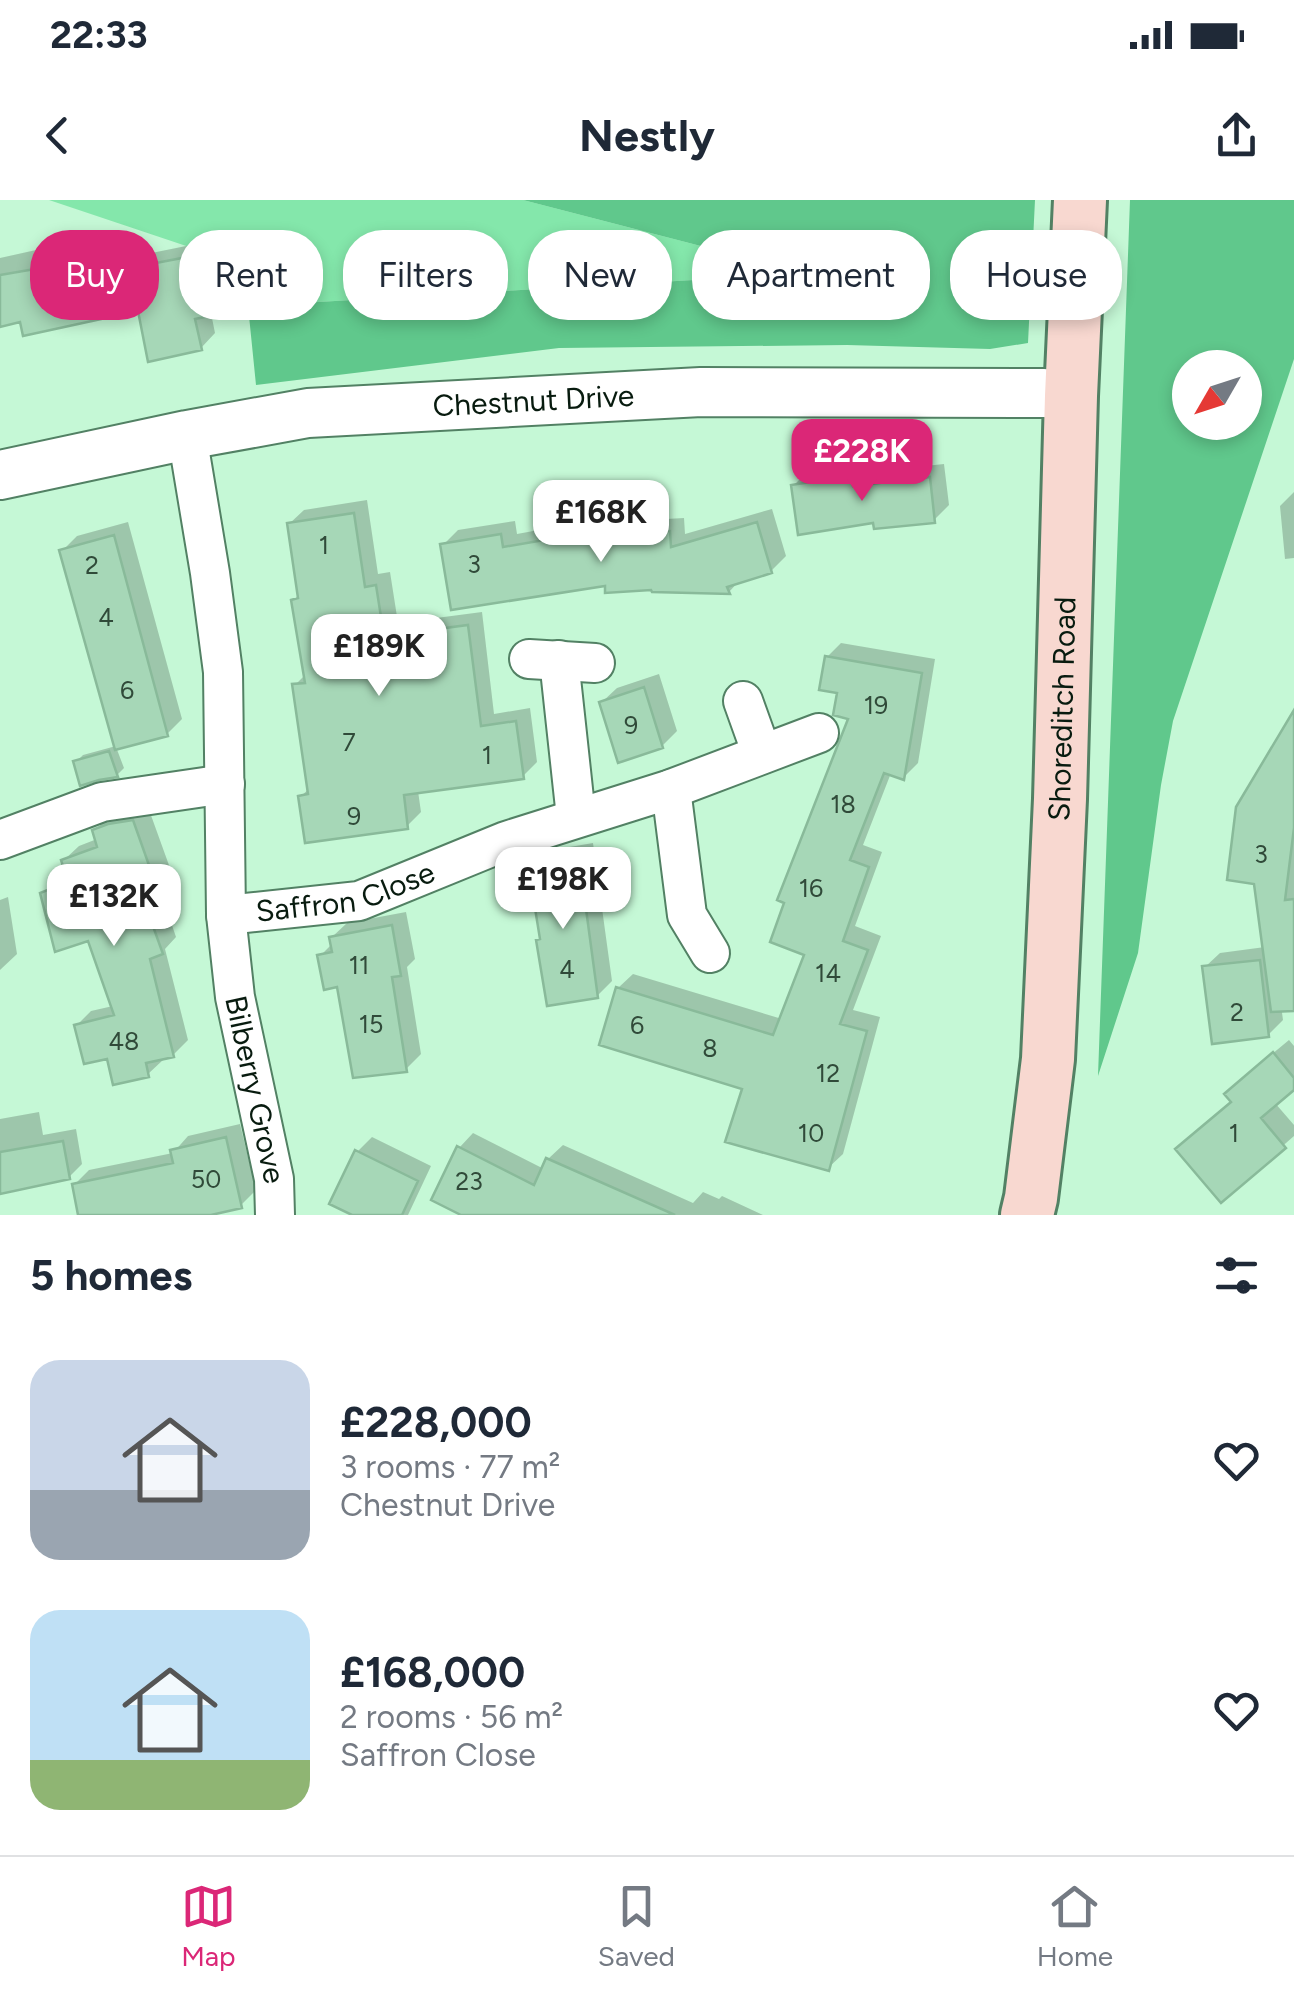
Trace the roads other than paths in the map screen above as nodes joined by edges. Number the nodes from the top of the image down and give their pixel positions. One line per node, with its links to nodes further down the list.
1 (1080, 200): 2 (main road, Shoreditch Road)
2 (1071, 396): 3 (street, Chestnut Drive); 16 (main road, Shoreditch Road)
3 (187, 435): 4 (street, Chestnut Drive); 9 (street, Bilberry Grove)
4 (0, 475)
5 (561, 661): 11 (street)
6 (743, 701): 8 (street)
7 (819, 732): 8 (street, Saffron Close)
8 (762, 754): 10 (street, Saffron Close)
9 (225, 784): 12 (street); 13 (street, Bilberry Grove)
10 (670, 789): 11 (street, Saffron Close); 14 (street)
11 (576, 817): 13 (street, Saffron Close)
12 (0, 840)
13 (226, 914): 15 (street, Bilberry Grove)
14 (710, 953)
15 (274, 1215)
16 (1027, 1215)

